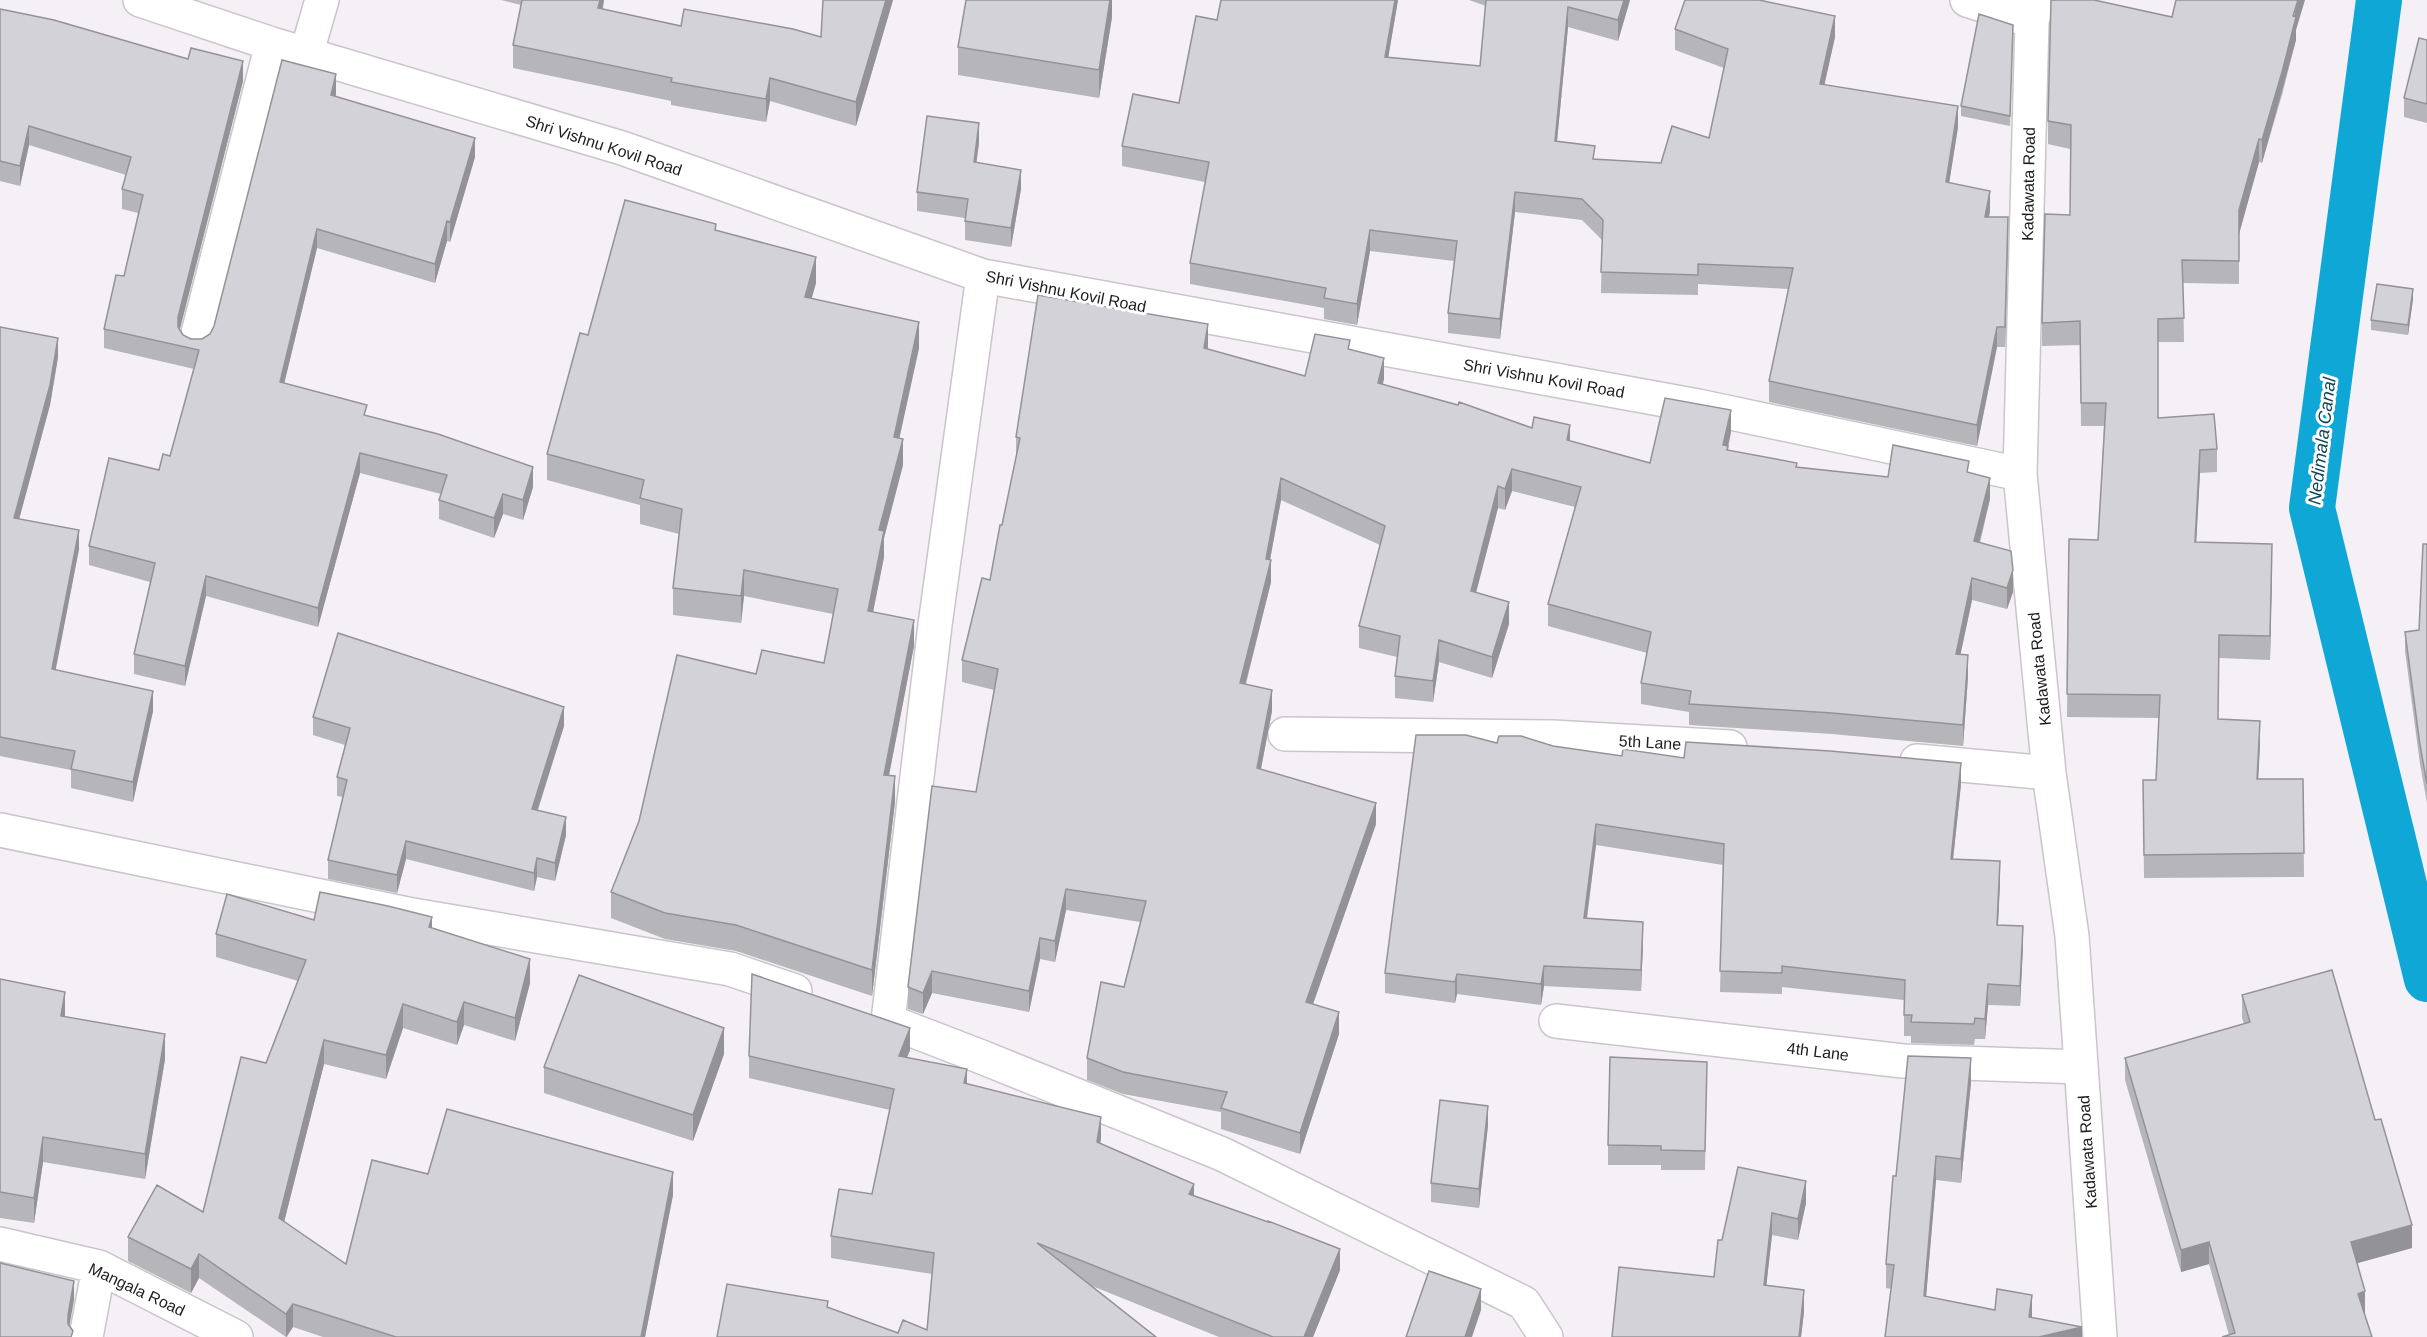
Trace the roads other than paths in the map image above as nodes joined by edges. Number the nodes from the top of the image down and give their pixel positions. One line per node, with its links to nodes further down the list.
1 (140, 0): 5 (street, Shri Vishnu Kovil Road)
2 (322, 0): 6 (street)
3 (1967, 0): 4 (street)
4 (2035, 10): 9 (street, Kadawata Road)
5 (272, 44): 6 (street, Shri Vishnu Kovil Road); 8 (street)
6 (306, 55): 7 (street, Shri Vishnu Kovil Road)
7 (983, 276): 9 (street, Shri Vishnu Kovil Road); 18 (street)
8 (196, 341)
9 (2020, 474): 13 (street, Kadawata Road)
10 (1285, 734): 11 (street, 5th Lane)
11 (1762, 749)
12 (1888, 758): 13 (street)
13 (2049, 773): 19 (street, Kadawata Road)
14 (0, 830): 15 (street)
15 (820, 999)
16 (854, 1010): 18 (street)
17 (1556, 1021): 19 (street, 4th Lane)
18 (888, 1022): 24 (street)
19 (2081, 1067): 25 (street, Kadawata Road)
20 (0, 1244): 21 (street, Mangala Road)
21 (99, 1267): 22 (street); 23 (street, Mangala Road)
22 (86, 1337)
23 (236, 1337)
24 (1546, 1337)
25 (2100, 1337)

